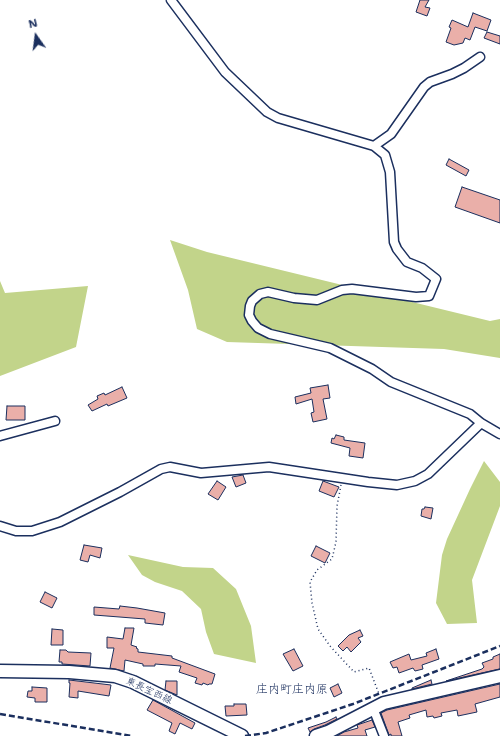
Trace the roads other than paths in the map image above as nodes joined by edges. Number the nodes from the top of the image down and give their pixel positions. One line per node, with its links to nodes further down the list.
1 (171, 0): 3 (street)
2 (480, 57): 3 (street)
3 (374, 146): 5 (street)
4 (55, 421): 7 (street)
5 (481, 423): 6 (street); 8 (street)
6 (500, 434)
7 (0, 436)
8 (0, 526)
9 (0, 671): 12 (main road, 東長宝西線)
10 (500, 676): 11 (main road)
11 (378, 706): 13 (main road); 14 (street)
12 (242, 736)
13 (316, 736)
14 (384, 736)

